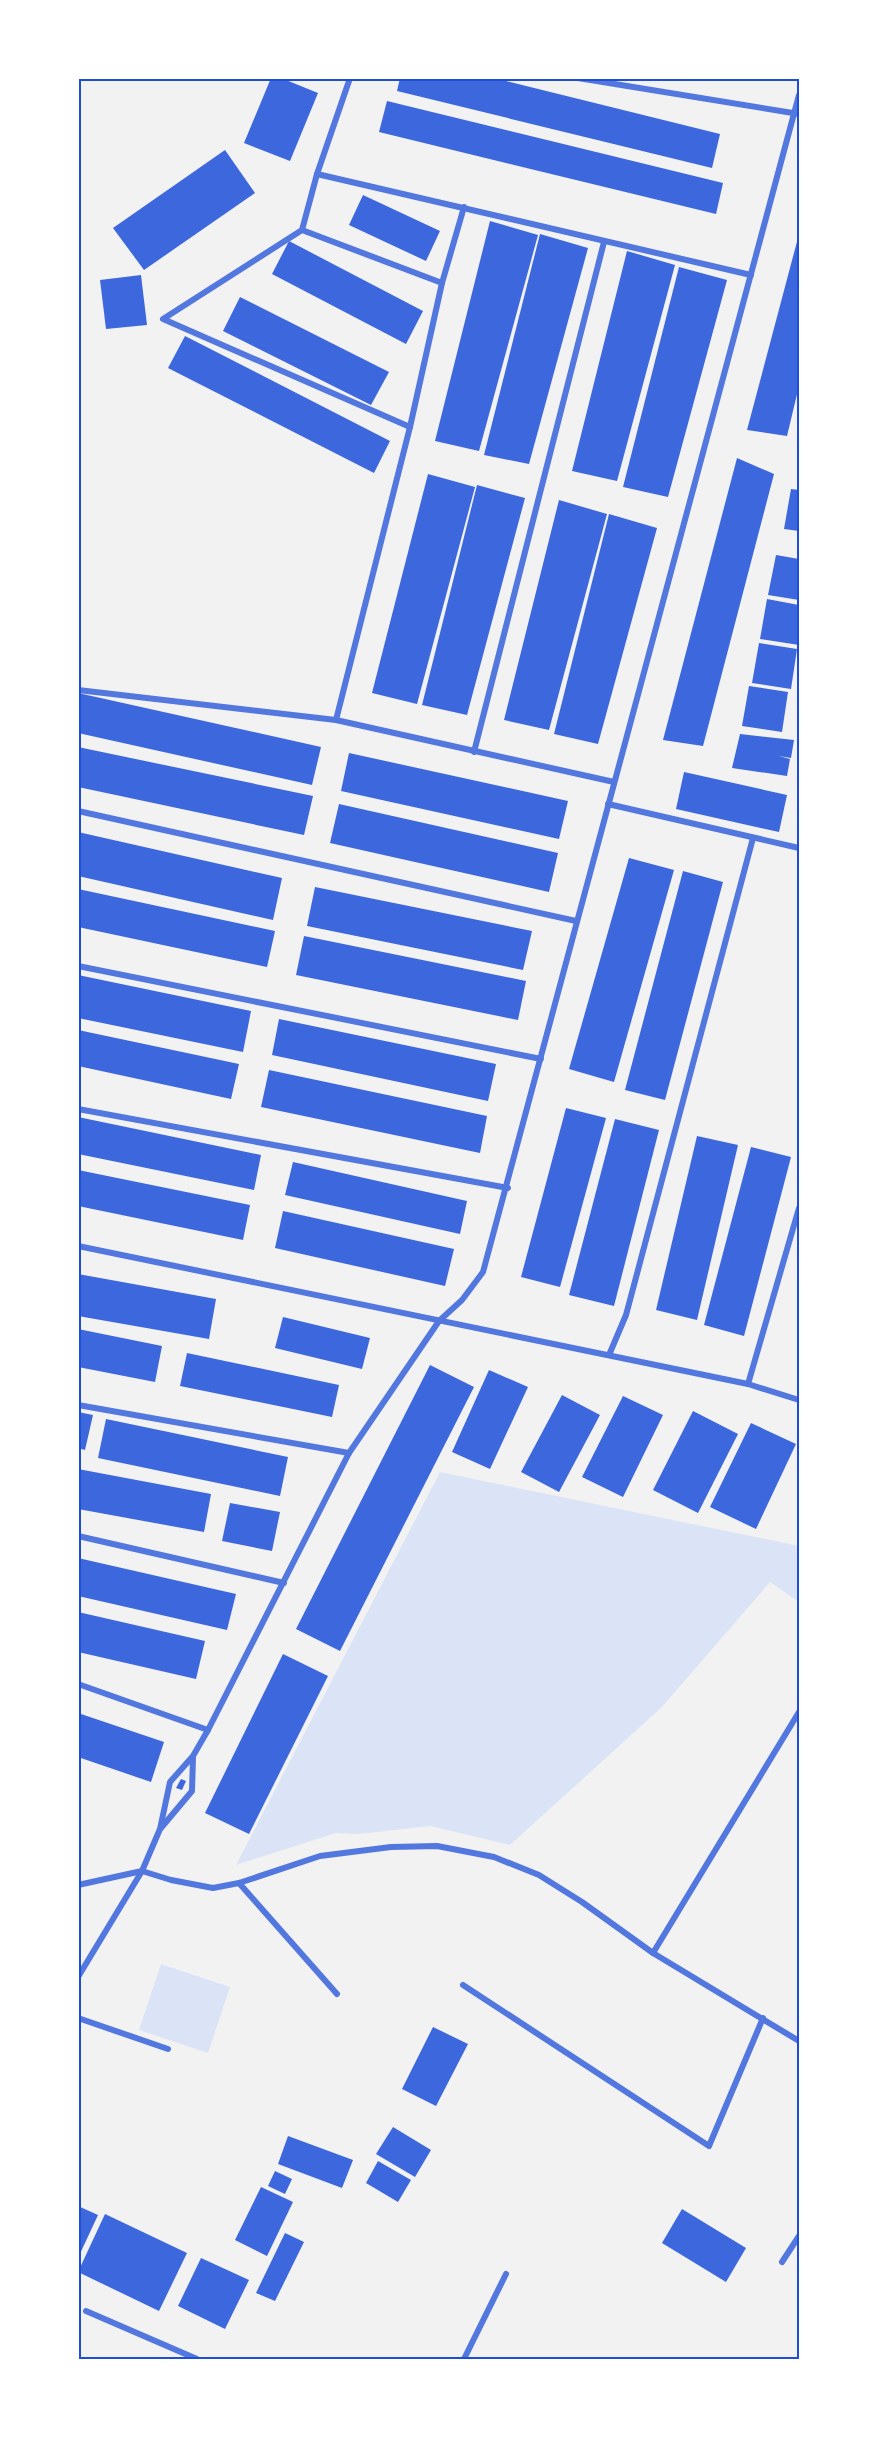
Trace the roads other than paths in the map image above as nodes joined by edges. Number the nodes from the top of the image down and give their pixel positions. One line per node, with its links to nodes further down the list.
1 (350, 78): 5 (street)
2 (578, 78): 4 (street)
3 (799, 95): 4 (street)
4 (796, 113): 9 (street)
5 (317, 174): 6 (street); 7 (street)
6 (464, 207): 8 (street); 10 (street)
7 (302, 230): 10 (street); 11 (street)
8 (604, 242): 9 (street); 14 (street)
9 (751, 275): 15 (street)
10 (442, 283): 11 (street)
11 (410, 427): 13 (street)
12 (78, 690): 13 (street)
13 (336, 720): 14 (street)
14 (474, 752): 15 (street)
15 (614, 782): 16 (street)
16 (608, 804): 18 (street); 20 (street)
17 (78, 811): 20 (street)
18 (753, 838): 19 (street); 28 (street)
19 (799, 848)
20 (576, 921): 22 (street)
21 (78, 966): 22 (street)
22 (542, 1059): 24 (street)
23 (78, 1109): 24 (street)
24 (507, 1188): 27 (street)
25 (799, 1208): 29 (street)
26 (78, 1246): 27 (street)
27 (439, 1321): 28 (street); 32 (street)
28 (609, 1355): 29 (street)
29 (748, 1384): 30 (street)
30 (799, 1400)
31 (78, 1405): 32 (street)
32 (349, 1453): 34 (street)
33 (78, 1536): 34 (street)
34 (284, 1583): 37 (street)
35 (78, 1684): 37 (street)
36 (799, 1712): 43 (street)
37 (208, 1730): 38 (street)
38 (193, 1756): 39 (street); 39 (street)
39 (160, 1829): 40 (street)
40 (142, 1871): 41 (street); 42 (street); 44 (street)
41 (240, 1884): 43 (street); 46 (street)
42 (78, 1885)
43 (653, 1953): 48 (street)
44 (78, 1977)
45 (463, 1985): 48 (street)
46 (337, 1994)
47 (78, 2018): 50 (street)
48 (764, 2018): 49 (street)
49 (799, 2041)
50 (168, 2049)
51 (799, 2236): 52 (street)
52 (782, 2262)
53 (506, 2274): 56 (street)
54 (86, 2311): 55 (street)
55 (197, 2359)
56 (464, 2359)

